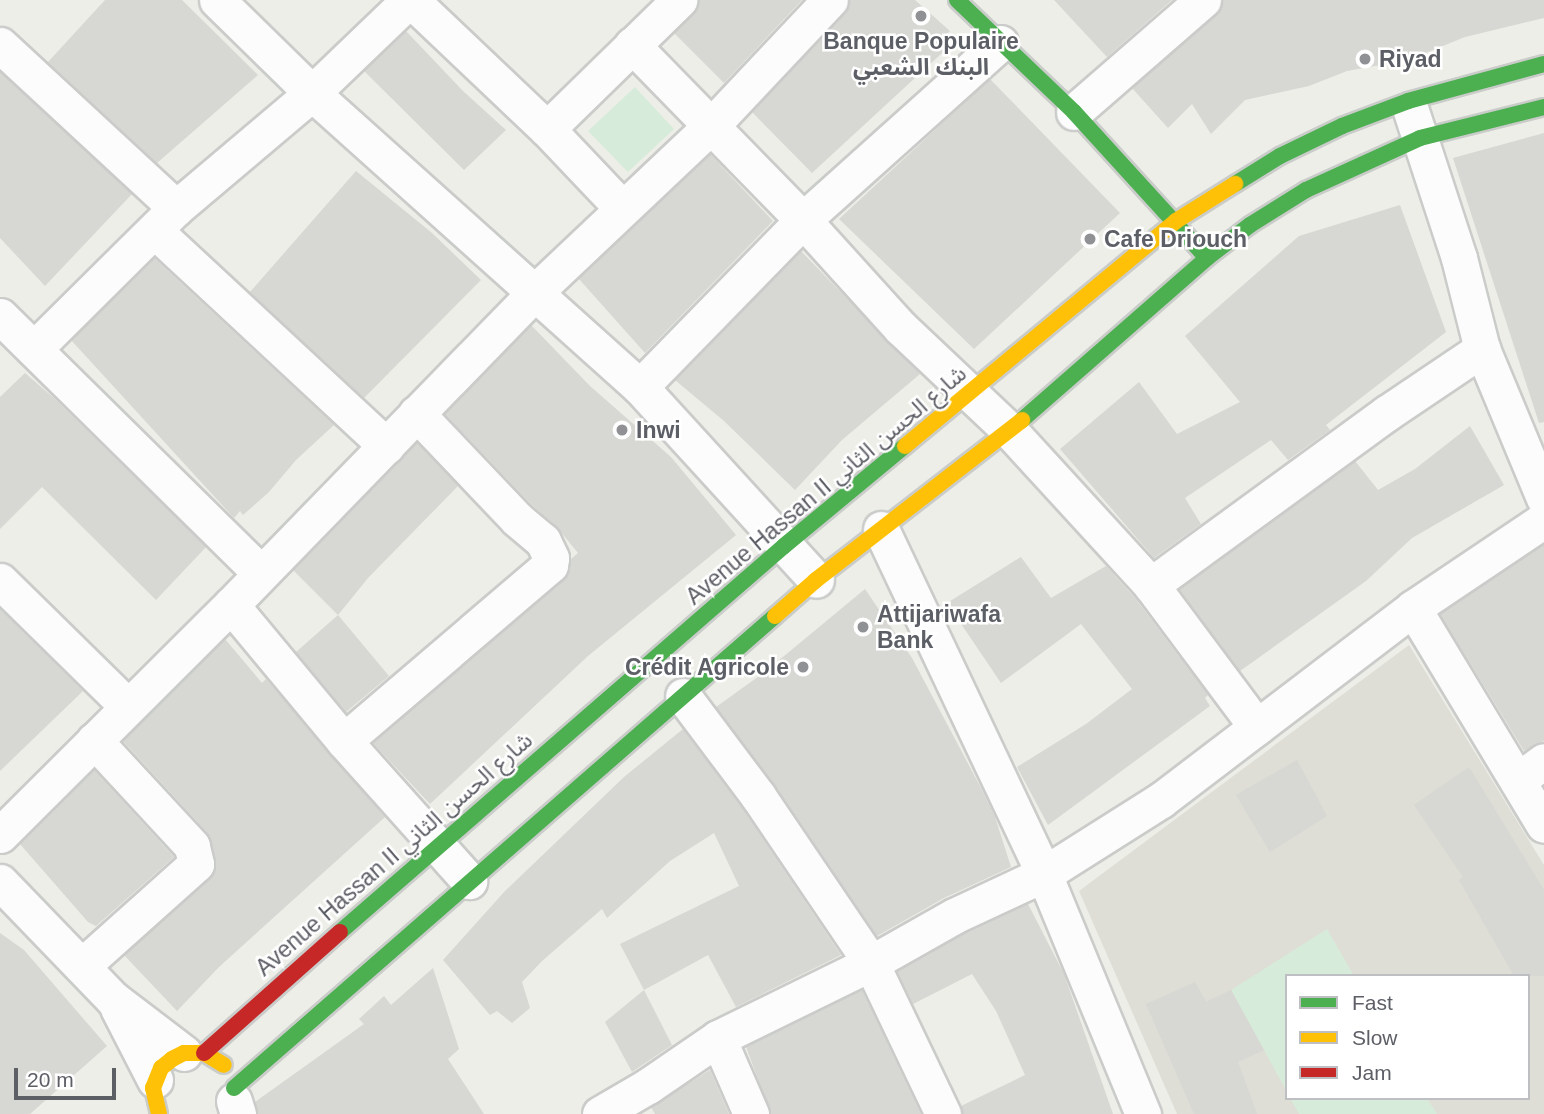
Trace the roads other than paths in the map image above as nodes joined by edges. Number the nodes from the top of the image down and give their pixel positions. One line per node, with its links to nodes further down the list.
1 (217, 0): 11 (street)
2 (410, 0): 11 (street); 16 (street)
3 (679, 0): 9 (street)
4 (830, 0): 15 (street)
5 (1203, 0): 14 (street)
6 (971, 4): 7 (main road)
7 (1000, 44): 14 (main road); 20 (street)
8 (0, 45): 19 (street)
9 (632, 45): 15 (street); 16 (street)
10 (1544, 64): 12 (main road, Avenue Hassan II شارع الحسن الثاني)
11 (312, 93): 19 (street); 23 (street)
12 (1408, 101): 17 (street); 21 (main road, Avenue Hassan II شارع الحسن الثاني)
13 (1544, 107): 17 (main road)
14 (1074, 112): 21 (main road)
15 (712, 125): 18 (street); 20 (street)
16 (547, 129): 18 (street)
17 (1420, 138): 22 (main road); 26 (street)
18 (622, 208): 23 (street)
19 (165, 219): 25 (street); 31 (street)
20 (803, 220): 27 (street); 28 (street)
21 (1176, 222): 22 (main road); 28 (main road, Avenue Hassan II شارع الحسن الثاني)
22 (1207, 258): 30 (main road)
23 (533, 294): 27 (street); 29 (street)
24 (0, 316): 25 (street)
25 (34, 349): 36 (street)
26 (1482, 349): 32 (street); 39 (street)
27 (640, 387): 35 (street)
28 (972, 393): 30 (street); 35 (main road, Avenue Hassan II شارع الحسن الثاني)
29 (416, 413): 31 (street); 46 (street)
30 (1010, 431): 34 (main road); 39 (street)
31 (386, 446): 36 (street)
32 (1544, 498)
33 (1544, 520): 41 (street)
34 (881, 528): 37 (main road); 51 (street)
35 (785, 547): 37 (street); 50 (main road, Avenue Hassan II شارع الحسن الثاني)
36 (260, 572): 40 (street)
37 (816, 580): 42 (main road)
38 (0, 581): 43 (street)
39 (1151, 585): 44 (street)
40 (231, 605): 43 (street); 46 (street)
41 (1413, 608): 44 (street); 47 (street)
42 (682, 696): 52 (main road); 54 (street)
43 (127, 706): 45 (street)
44 (1257, 727): 51 (street)
45 (94, 740): 49 (street); 55 (street)
46 (344, 741): 50 (street)
47 (1531, 771): 48 (street)
48 (1544, 825)
49 (0, 835)
50 (437, 845): 52 (street); 58 (main road, Avenue Hassan II شارع الحسن الثاني)
51 (1044, 874): 54 (street); 65 (street)
52 (469, 881): 60 (main road)
53 (0, 882): 55 (street)
54 (871, 963): 57 (street); 64 (street)
55 (82, 967): 56 (street)
56 (113, 999): 58 (street); 59 (street)
57 (718, 1038): 62 (street); 63 (street)
58 (194, 1053): 59 (main road, Avenue Hassan II شارع الحسن الثاني); 60 (main road)
59 (149, 1095): 61 (main road)
60 (234, 1104)
61 (159, 1114)
62 (600, 1114)
63 (751, 1114)
64 (943, 1114)
65 (1143, 1114)

